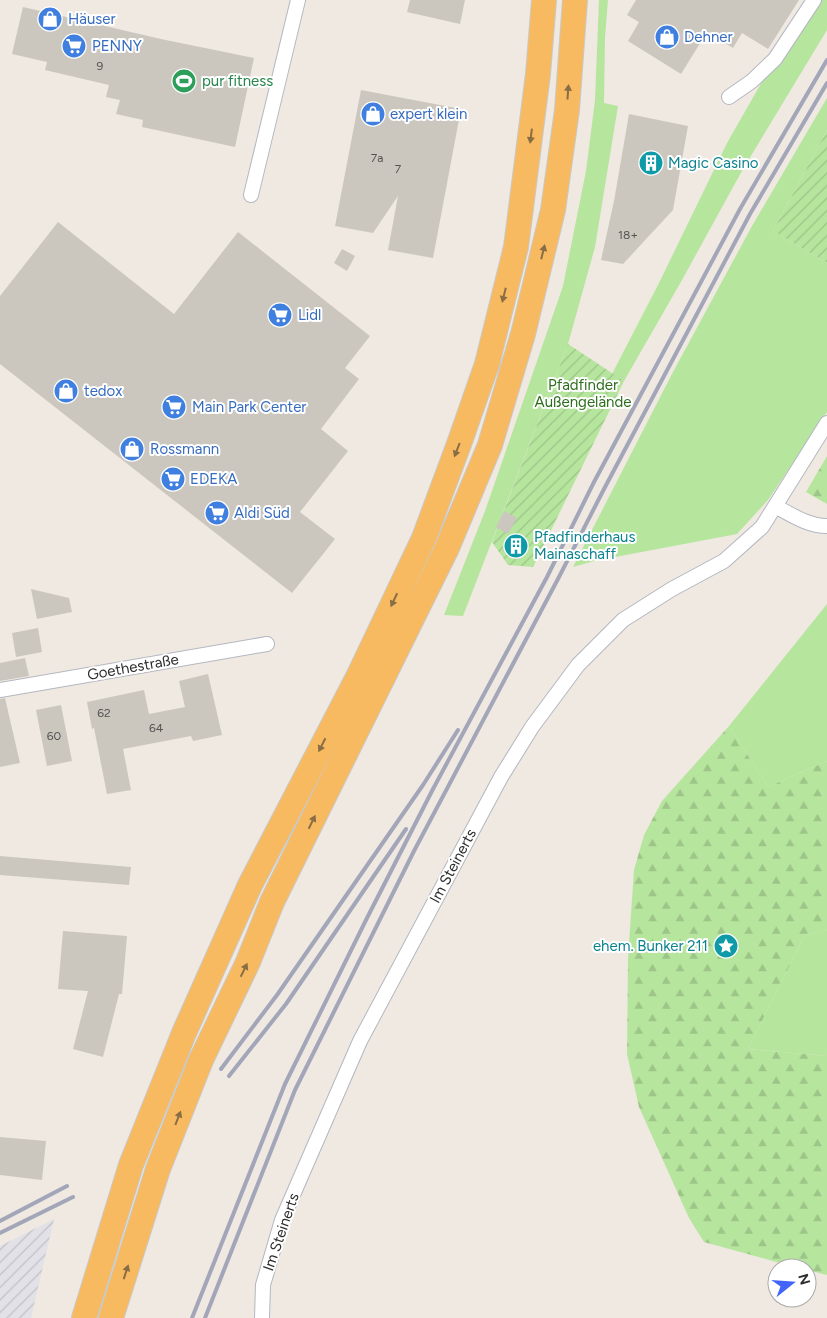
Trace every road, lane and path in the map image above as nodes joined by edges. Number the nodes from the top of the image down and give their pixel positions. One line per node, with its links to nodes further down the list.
1 (298, 0): 6 (street)
2 (544, 0): 12 (highway, one-way to 12)
3 (575, 0): 13 (highway, one-way to 3)
4 (814, 0): 5 (street)
5 (728, 97)
6 (250, 196)
7 (827, 424): 8 (street, Im Steinerts)
8 (775, 506): 9 (street); 14 (street, Im Steinerts)
9 (827, 526)
10 (267, 644): 11 (street, Goethestraße)
11 (0, 690)
12 (84, 1318)
13 (111, 1318)
14 (262, 1318)

